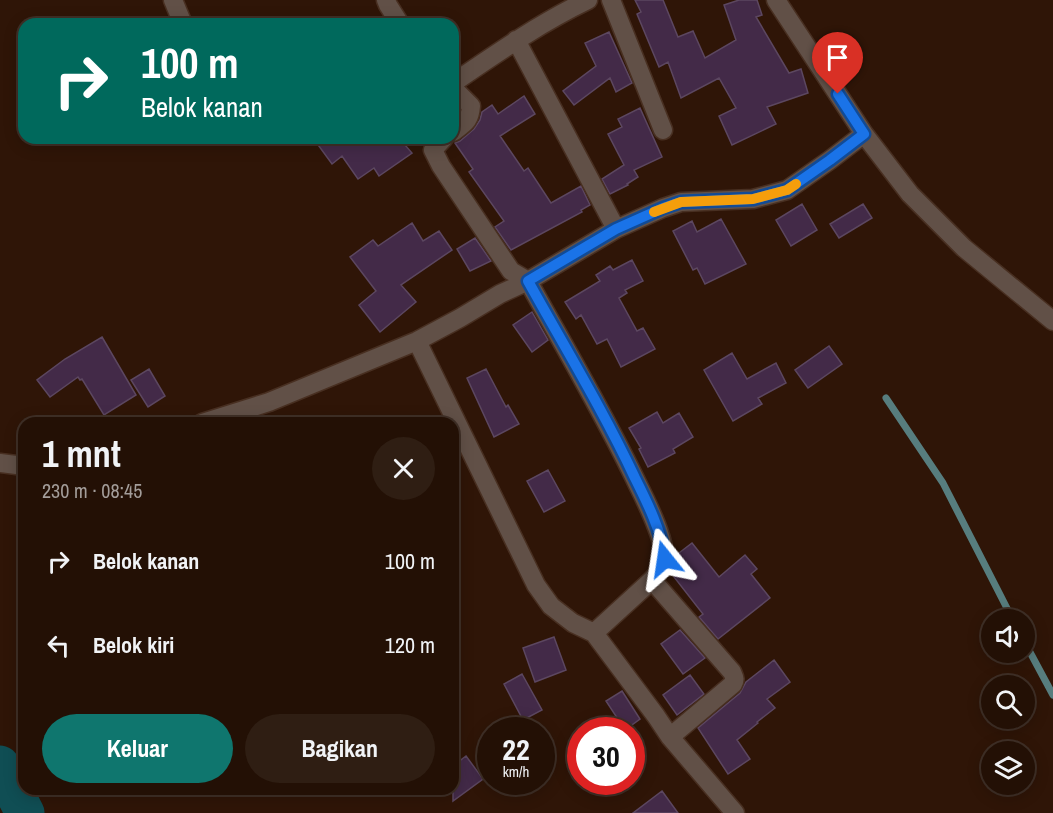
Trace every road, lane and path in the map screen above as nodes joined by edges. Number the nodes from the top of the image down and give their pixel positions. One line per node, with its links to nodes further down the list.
1 (173, 0): 6 (street)
2 (386, 0): 7 (street)
3 (588, 0): 8 (street)
4 (611, 0): 12 (street)
5 (776, 0): 13 (street)
6 (180, 18)
7 (396, 18)
8 (516, 40): 9 (street); 15 (street)
9 (459, 81)
10 (459, 92): 11 (street)
11 (459, 127)
12 (663, 130)
13 (864, 134): 15 (street); 17 (street)
14 (439, 144): 16 (street)
15 (616, 229): 16 (street)
16 (528, 281): 18 (street); 24 (street)
17 (1053, 321)
18 (417, 341): 19 (street); 20 (street)
19 (221, 417)
20 (454, 417)
21 (459, 427): 25 (street)
22 (0, 463): 23 (street)
23 (18, 465)
24 (652, 580): 25 (street); 26 (street)
25 (594, 633): 26 (street)
26 (670, 737): 27 (street)
27 (735, 813)

